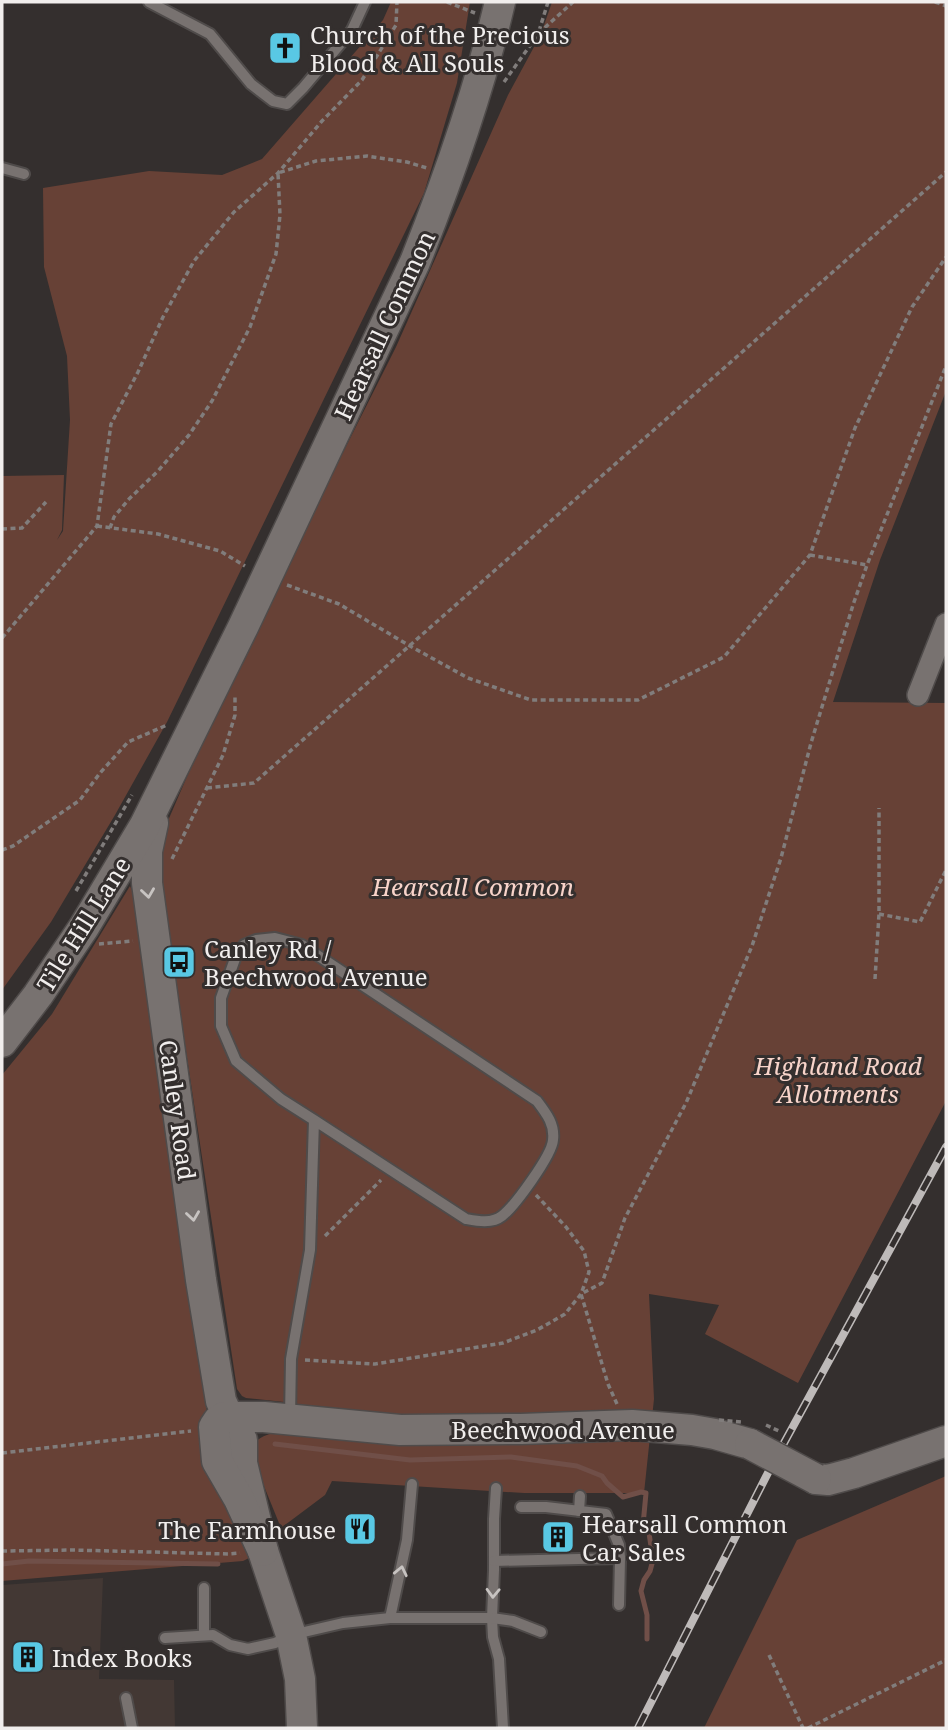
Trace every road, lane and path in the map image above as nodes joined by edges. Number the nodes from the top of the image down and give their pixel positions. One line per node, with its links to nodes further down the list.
1 (149, 2): 2 (lane)
2 (365, 2)
3 (397, 2): 14 (path)
4 (447, 2): 10 (path)
5 (516, 2): 11 (street, Hearsall Common)
6 (548, 2): 7 (path)
7 (573, 2)
8 (935, 2): 9 (path)
9 (946, 6)
10 (490, 13): 11 (street, Hearsall Common)
11 (483, 68): 16 (street, Hearsall Common)
12 (2, 168): 15 (lane)
13 (946, 172): 28 (path)
14 (278, 173): 16 (path); 20 (path); 22 (path)
15 (24, 174)
16 (449, 175): 25 (street, Hearsall Common)
17 (946, 257): 23 (path)
18 (946, 366): 24 (path)
19 (46, 502): 21 (path)
20 (97, 526): 22 (path); 27 (path)
21 (2, 528)
22 (110, 528): 25 (path)
23 (810, 555): 24 (path); 28 (path)
24 (867, 565): 44 (path)
25 (266, 578): 28 (path); 32 (street, Hearsall Common)
26 (946, 624): 29 (street)
27 (2, 638)
28 (410, 646): 31 (path)
29 (918, 695)
30 (165, 734): 34 (path)
31 (207, 788)
32 (147, 794): 36 (path); 39 (street, Tile Hill Lane); 48 (street, Canley Road, one-way to 48)
33 (879, 808): 37 (path)
34 (2, 850)
35 (946, 870): 37 (path)
36 (75, 893)
37 (879, 914): 38 (path)
38 (875, 979)
39 (2, 1042)
40 (314, 1120): 41 (lane); 42 (lane); 43 (lane)
41 (390, 1171): 42 (lane); 43 (path)
42 (528, 1186): 44 (path)
43 (310, 1250): 45 (lane)
44 (581, 1294): 45 (path); 47 (path)
45 (291, 1359): 46 (lane)
46 (290, 1420): 47 (street, Beechwood Avenue); 48 (street, Beechwood Avenue)
47 (627, 1425): 49 (street, Beechwood Avenue, bridge)
48 (230, 1429): 50 (path); 57 (street, Canley Road)
49 (946, 1441)
50 (2, 1453)
51 (412, 1484): 62 (lane, one-way to 51)
52 (496, 1488): 59 (lane)
53 (580, 1496): 55 (lane)
54 (521, 1507): 55 (lane)
55 (579, 1511): 58 (lane)
56 (2, 1551): 57 (path)
57 (263, 1551): 66 (street, Canley Road)
58 (621, 1558): 59 (lane); 61 (lane)
59 (494, 1561): 63 (lane, one-way to 63)
60 (204, 1588): 65 (lane)
61 (619, 1605)
62 (390, 1618): 63 (lane); 66 (lane)
63 (492, 1618): 64 (lane); 73 (lane)
64 (541, 1632)
65 (204, 1635): 66 (lane); 67 (lane)
66 (291, 1635): 72 (street, Canley Road)
67 (164, 1638)
68 (769, 1655): 74 (path)
69 (946, 1660): 74 (path)
70 (127, 1699): 71 (lane)
71 (132, 1728)
72 (302, 1728)
73 (503, 1728)
74 (806, 1728)

